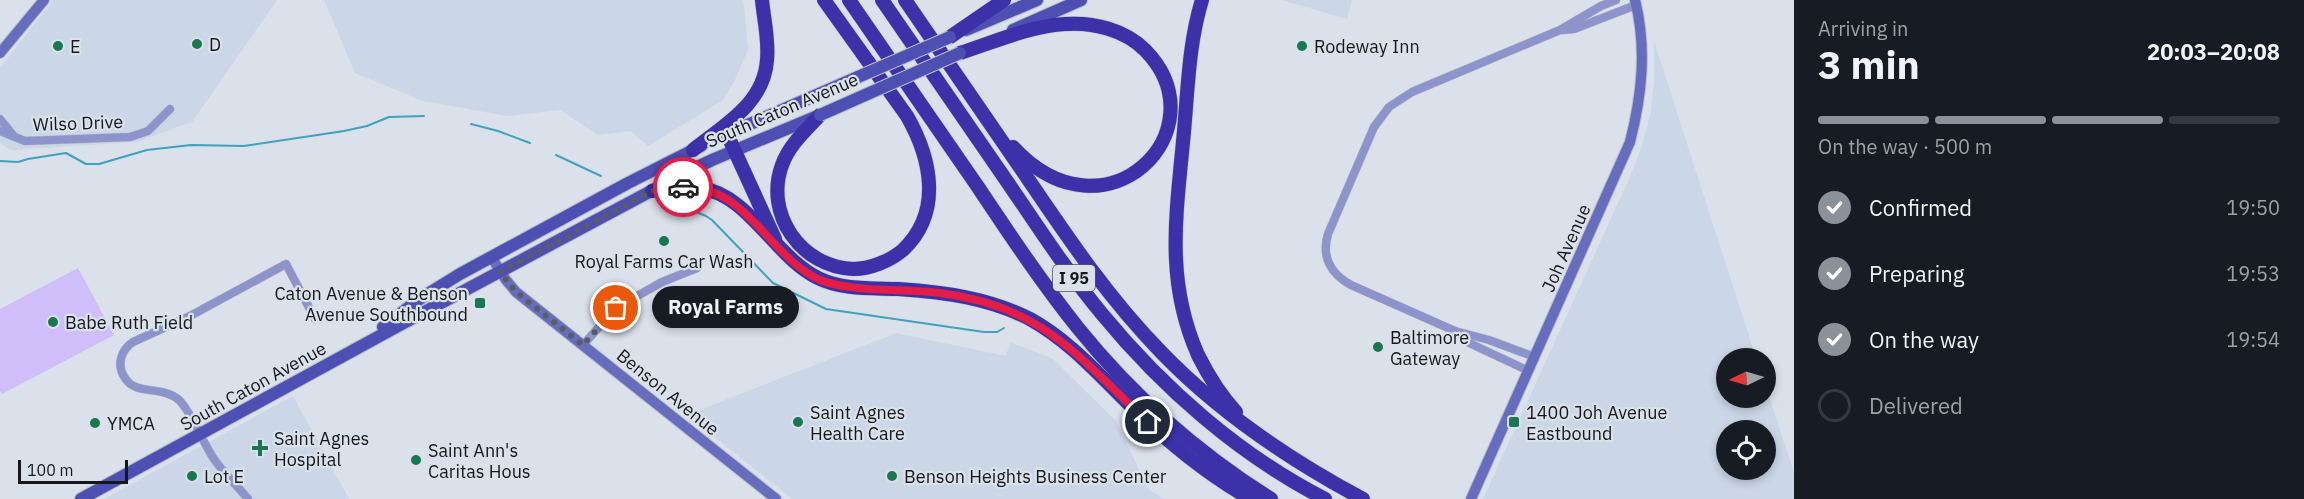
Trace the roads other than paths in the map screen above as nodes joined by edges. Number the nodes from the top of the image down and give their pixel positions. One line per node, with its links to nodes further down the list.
1 (44, 0): 15 (street)
2 (762, 0): 24 (highway)
3 (824, 0): 18 (highway)
4 (849, 0): 43 (highway, I 95)
5 (882, 0): 44 (highway, I 95)
6 (905, 0): 19 (highway)
7 (1004, 0): 14 (highway)
8 (1037, 0): 14 (main road, South Caton Avenue)
9 (1081, 0): 16 (main road, South Caton Avenue)
10 (1202, 0): 38 (highway)
11 (1616, 0): 13 (street)
12 (1636, 3): 13 (street); 35 (street, Joh Avenue)
13 (1560, 30): 32 (street)
14 (950, 37): 22 (main road, South Caton Avenue, bridge)
15 (1, 51)
16 (960, 53): 18 (main road, South Caton Avenue, bridge); 19 (highway)
17 (170, 109): 23 (street, Wilso Drive)
18 (820, 115): 25 (main road, South Caton Avenue)
19 (985, 116): 38 (highway)
20 (0, 119): 23 (street, Wilso Drive)
21 (0, 131): 23 (street, Wilso Drive)
22 (727, 134): 24 (main road, South Caton Avenue); 25 (highway)
23 (13, 136)
24 (693, 150): 28 (main road, South Caton Avenue)
25 (734, 150): 26 (main road, South Caton Avenue); 27 (highway)
26 (652, 191): 27 (highway); 30 (main road, South Caton Avenue)
27 (782, 252): 42 (highway)
28 (492, 258): 30 (street, Benson Avenue); 34 (main road, South Caton Avenue)
29 (697, 268): 33 (street)
30 (500, 272): 33 (street, Benson Avenue); 34 (main road, South Caton Avenue)
31 (315, 318): 37 (street)
32 (1455, 331): 35 (street); 36 (street)
33 (583, 345): 41 (street, Benson Avenue)
34 (346, 355): 37 (main road, South Caton Avenue)
35 (1535, 357): 36 (street, Joh Avenue)
36 (1529, 371): 46 (street, Joh Avenue)
37 (200, 436): 39 (main road, South Caton Avenue); 40 (street)
38 (1283, 452): 45 (highway)
39 (81, 499)
40 (248, 499)
41 (776, 499)
42 (1251, 499)
43 (1271, 499)
44 (1325, 499)
45 (1363, 499)
46 (1471, 499)

